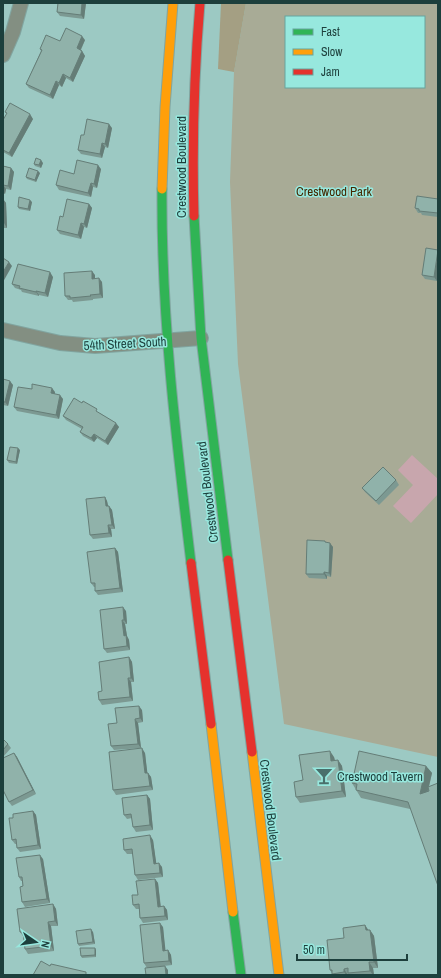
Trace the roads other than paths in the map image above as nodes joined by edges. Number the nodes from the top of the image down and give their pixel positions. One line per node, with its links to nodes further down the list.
1 (21, 3): 4 (street)
2 (173, 3): 7 (main road, Crestwood Boulevard)
3 (200, 3): 6 (main road, Crestwood Boulevard)
4 (3, 55)
5 (3, 330): 7 (street, 54th Street South)
6 (202, 338): 7 (street, 54th Street South); 9 (main road, Crestwood Boulevard)
7 (168, 340): 8 (main road, Crestwood Boulevard)
8 (241, 975)
9 (278, 975)

